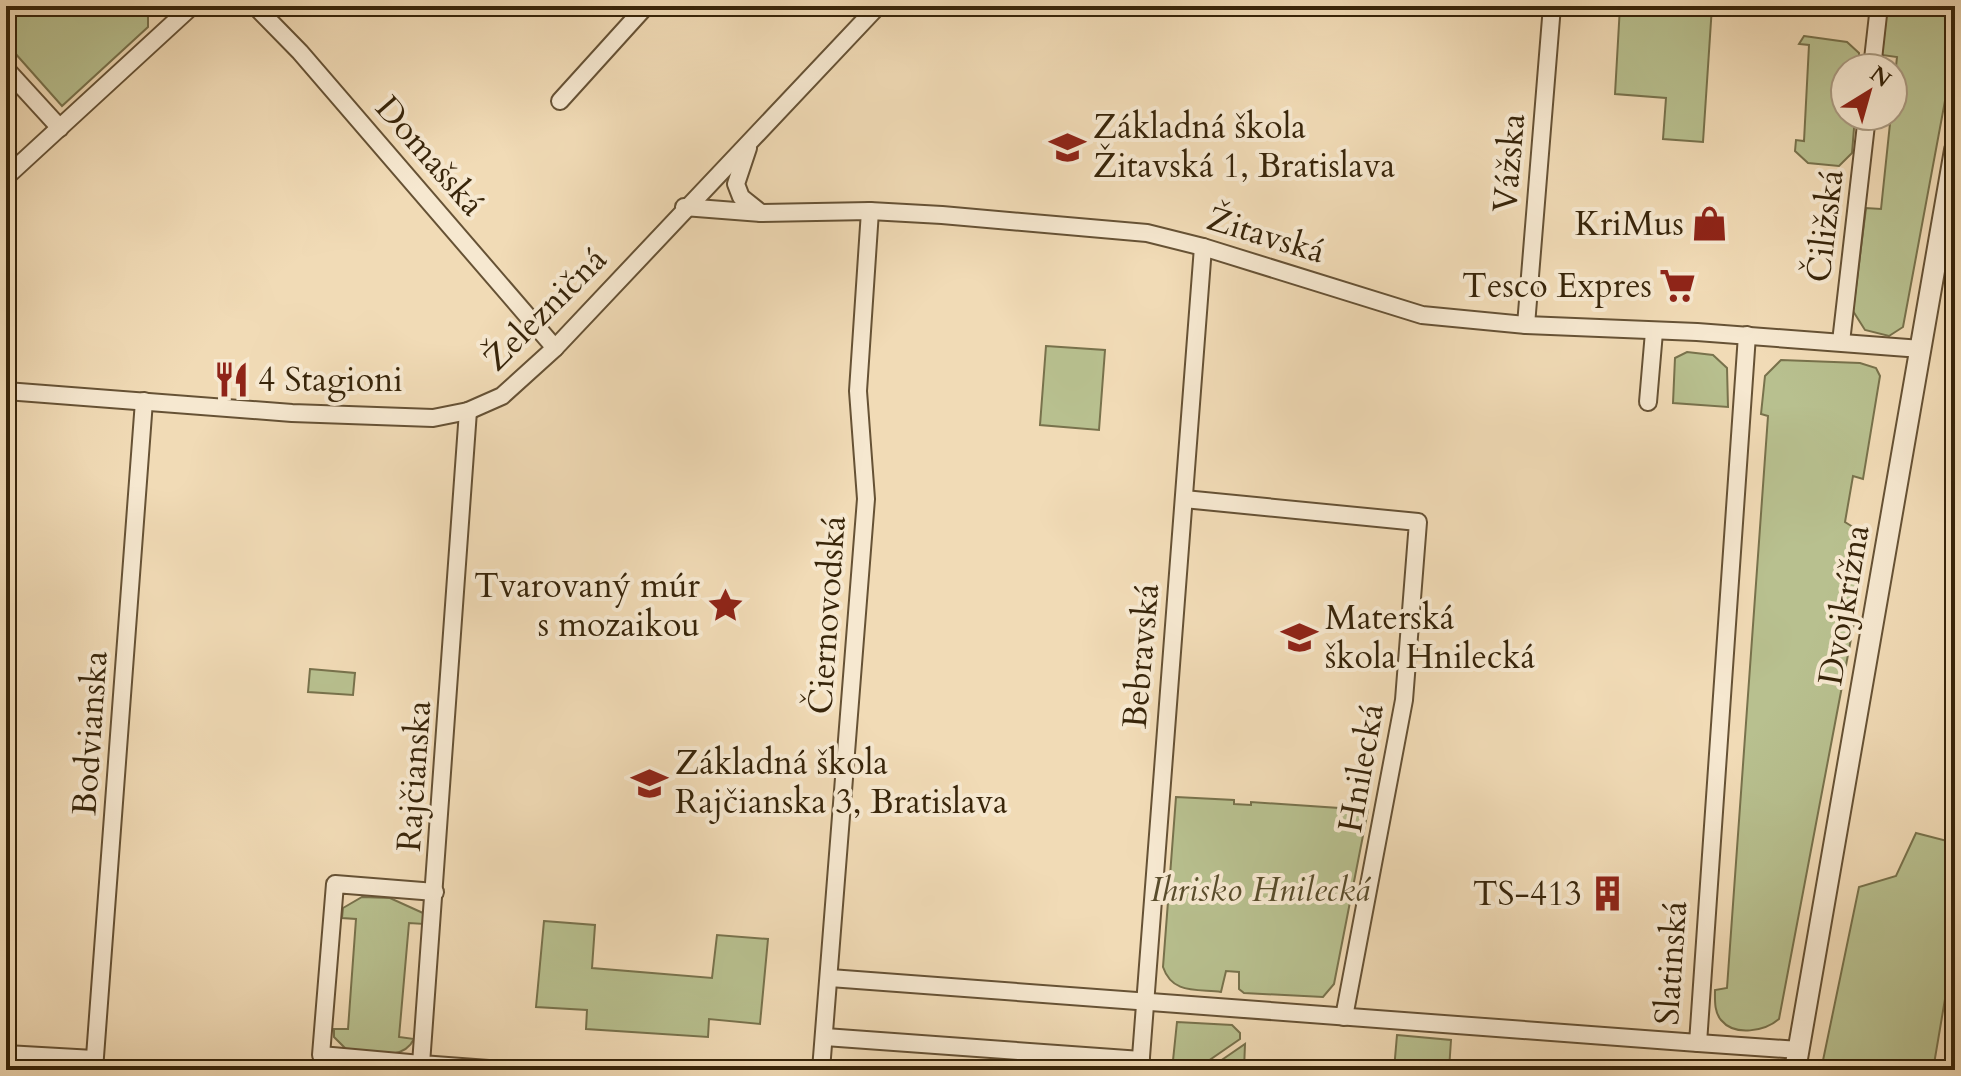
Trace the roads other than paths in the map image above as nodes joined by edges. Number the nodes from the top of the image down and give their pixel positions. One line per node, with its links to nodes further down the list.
1 (192, 6): 10 (street)
2 (255, 6): 23 (street, Domašská)
3 (646, 6): 9 (street)
4 (877, 6): 12 (street, Železničná)
5 (1552, 6): 19 (street, Vážska)
6 (1879, 6): 7 (street)
7 (1874, 52)
8 (6, 69): 10 (street)
9 (560, 101)
10 (60, 128): 14 (street)
11 (1865, 132): 22 (street, Čiližská)
12 (754, 135): 15 (street, Železničná); 17 (street)
13 (1955, 150): 24 (street, Dvojkrížna)
14 (6, 177)
15 (684, 207): 17 (street, Žitavská); 23 (street, Železničná)
16 (870, 211): 17 (street, Žitavská); 18 (street, Žitavská); 31 (street, Čiernovodská)
17 (761, 213)
18 (1203, 247): 19 (street, Žitavská); 29 (street, Bebravská)
19 (1526, 325): 20 (street, Žitavská)
20 (1654, 332): 21 (street, Žitavská); 27 (street)
21 (1747, 335): 22 (street, Žitavská); 35 (street, Slatinská)
22 (1841, 342): 24 (street, Žitavská)
23 (555, 348): 28 (street, Železničná)
24 (1921, 349): 37 (street, Dvojkrížna)
25 (6, 391): 26 (street, Železničná)
26 (144, 401): 28 (street, Železničná); 39 (street, Bodvianska)
27 (1648, 402)
28 (468, 411): 30 (street, Rajčianska)
29 (1184, 499): 32 (street, Bebravská); 33 (street, Hnilecká)
30 (435, 892): 38 (street, Rajčianska); 38 (street)
31 (830, 978): 32 (street, Slatinská); 34 (street, Čiernovodská)
32 (1144, 1002): 33 (street, Slatinská); 40 (street, Bebravská)
33 (1344, 1017): 35 (street, Slatinská)
34 (825, 1037): 40 (street); 42 (street, Čiernovodská)
35 (1698, 1043): 37 (street)
36 (6, 1054): 39 (street)
37 (1797, 1060)
38 (421, 1064): 41 (street)
39 (94, 1065)
40 (1141, 1065)
41 (502, 1070)
42 (821, 1070)

